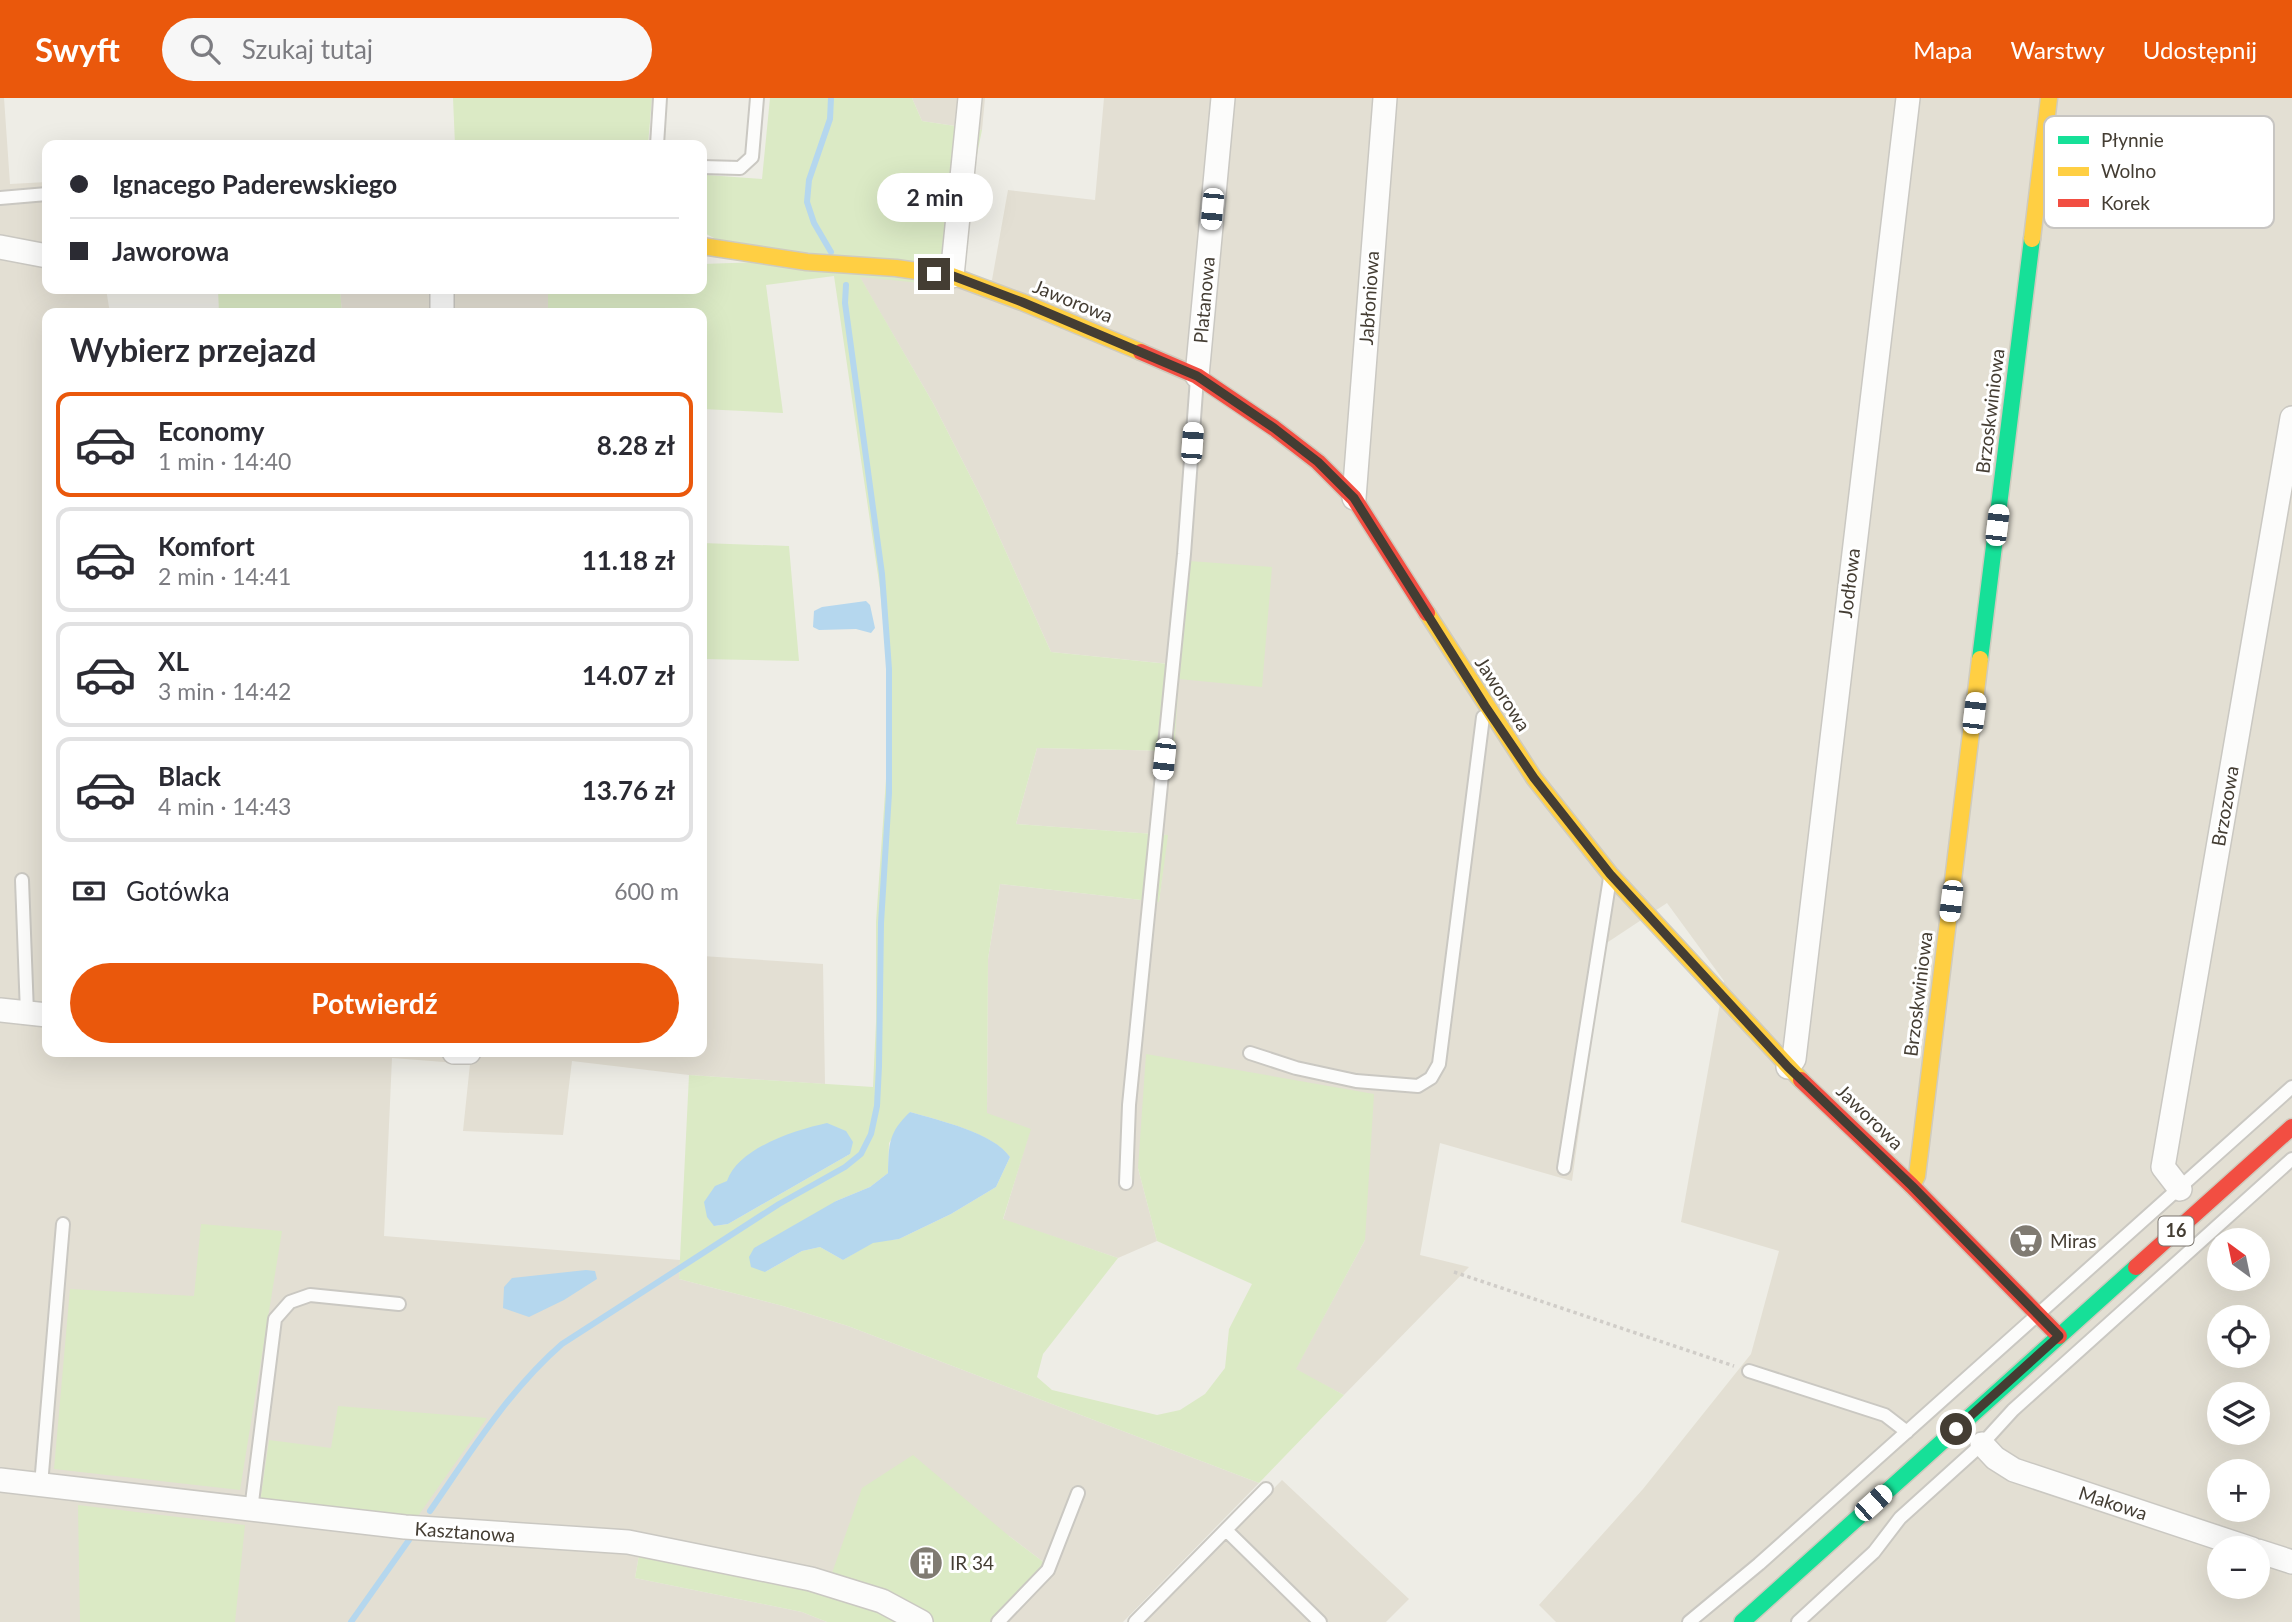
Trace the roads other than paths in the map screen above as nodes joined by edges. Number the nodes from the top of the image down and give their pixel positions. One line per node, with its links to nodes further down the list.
1 (660, 98): 10 (lane)
2 (757, 98): 11 (lane)
3 (970, 98): 17 (street)
4 (1223, 98): 18 (street, Platanowa)
5 (1385, 98): 20 (street, Jabłoniowa)
6 (1908, 98): 27 (street, Jodłowa)
7 (2049, 98): 8 (street, Brzoskwiniowa)
8 (2047, 116)
9 (2044, 139): 33 (street, Brzoskwiniowa)
10 (657, 140)
11 (707, 167)
12 (42, 194): 13 (lane)
13 (0, 198)
14 (0, 247): 16 (street)
15 (707, 247): 17 (street, Jaworowa)
16 (42, 255)
17 (953, 276): 18 (street, Jaworowa)
18 (1197, 376): 20 (street, Jaworowa); 32 (lane)
19 (2292, 418): 34 (street, Brzozowa)
20 (1354, 498): 21 (street, Jaworowa)
21 (1485, 706): 22 (street, Jaworowa); 26 (lane)
22 (1610, 874): 27 (street, Jaworowa); 31 (lane)
23 (22, 880): 25 (lane)
24 (0, 1010): 25 (street)
25 (37, 1014)
26 (1250, 1053)
27 (1788, 1067): 33 (street, Jaworowa)
28 (2292, 1087): 34 (lane)
29 (2292, 1127): 38 (street, 16)
30 (2292, 1159): 41 (lane)
31 (1564, 1168)
32 (1126, 1183)
33 (1912, 1186): 37 (street, Jaworowa)
34 (2180, 1189): 37 (lane)
35 (64, 1224): 43 (lane)
36 (398, 1304): 46 (lane)
37 (2038, 1316): 38 (street, Jaworowa); 40 (lane)
38 (2059, 1336): 56 (street, 16)
39 (1749, 1371): 40 (lane)
40 (1907, 1432): 55 (lane)
41 (1982, 1444): 48 (street, Makowa); 57 (lane)
42 (0, 1480): 43 (street, Kasztanowa)
43 (41, 1485): 46 (street, Kasztanowa)
44 (1266, 1489): 47 (lane)
45 (1078, 1493): 52 (lane)
46 (251, 1510): 51 (street, Kasztanowa)
47 (1226, 1530): 53 (lane); 54 (lane)
48 (2213, 1536)
49 (2270, 1554): 50 (street)
50 (2292, 1562)
51 (921, 1622)
52 (998, 1622)
53 (1135, 1622)
54 (1320, 1622)
55 (1689, 1622)
56 (1742, 1622)
57 (1798, 1622)

